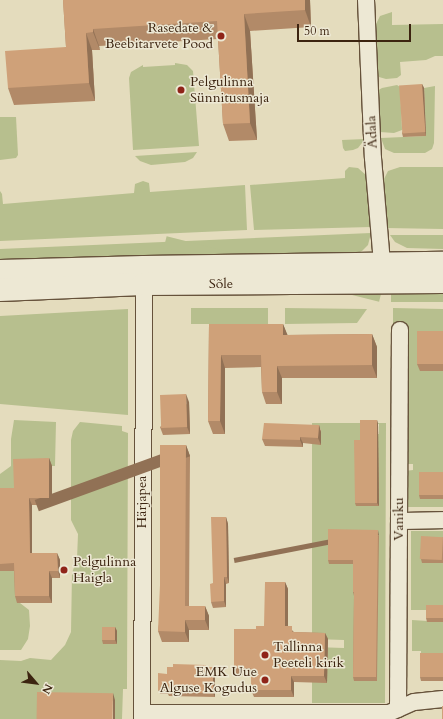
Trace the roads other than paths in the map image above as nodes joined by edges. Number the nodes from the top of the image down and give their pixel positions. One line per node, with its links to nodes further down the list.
1 (366, 0): 3 (street, Ädala)
2 (443, 263): 3 (main road, Sõle)
3 (382, 264): 5 (main road, Sõle)
4 (0, 271): 5 (main road, Sõle)
5 (144, 275): 6 (main road, Sõle); 7 (main road, Sõle); 13 (street, Härjapea)
6 (443, 282)
7 (0, 290)
8 (400, 330): 10 (street, Vaniku)
9 (443, 520): 10 (street)
10 (399, 521): 12 (street, Vaniku)
11 (443, 699): 12 (street)
12 (398, 709): 13 (street)
13 (142, 716)

